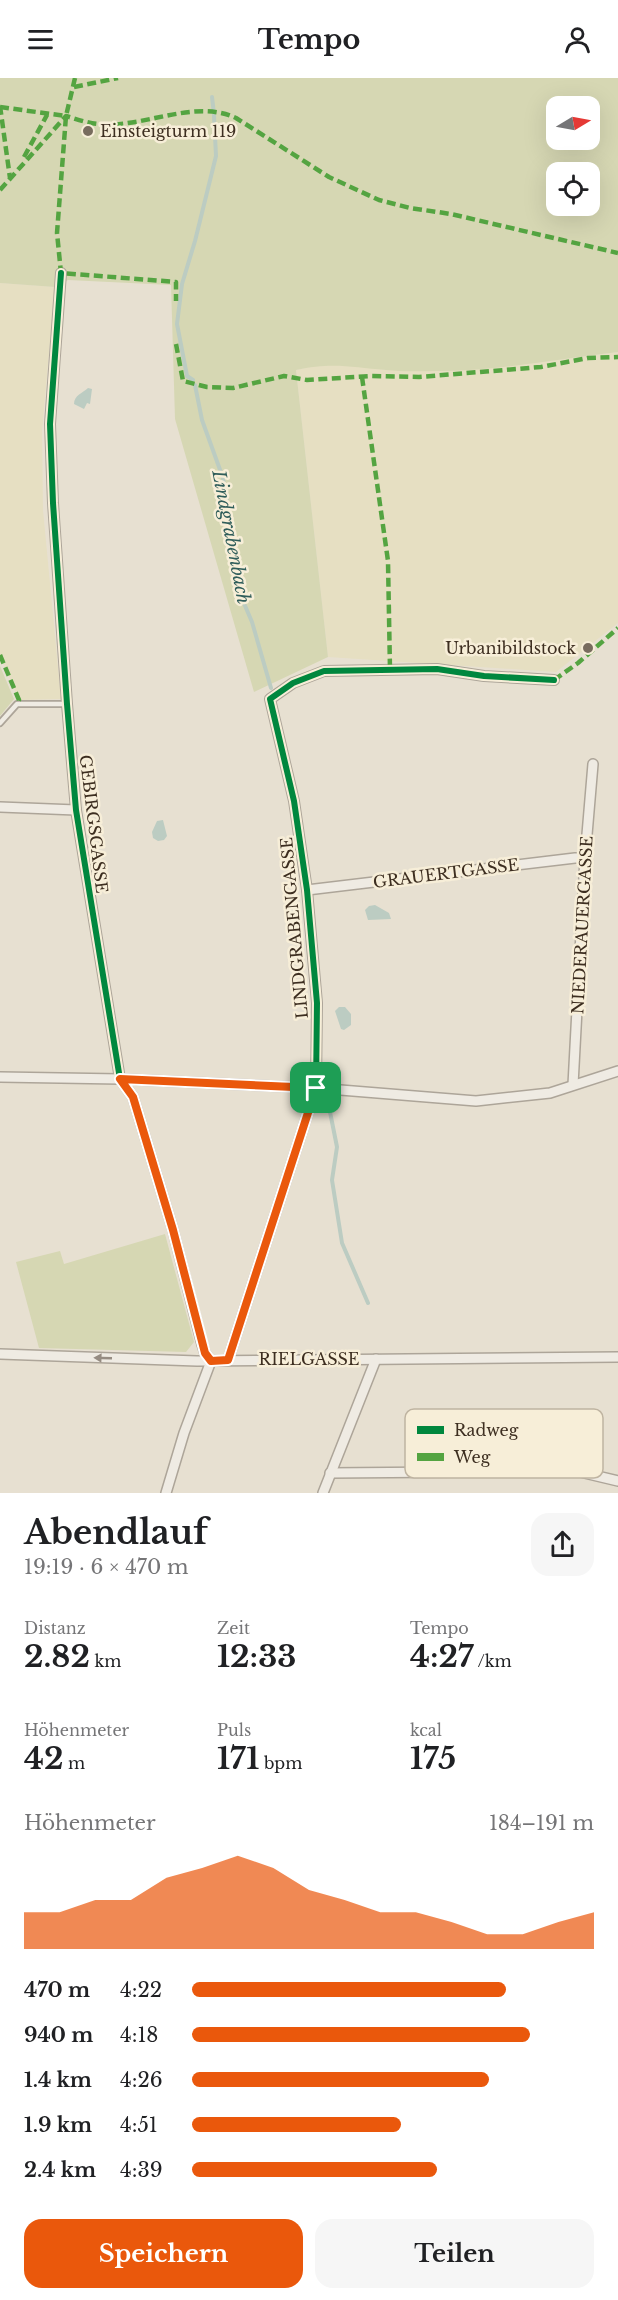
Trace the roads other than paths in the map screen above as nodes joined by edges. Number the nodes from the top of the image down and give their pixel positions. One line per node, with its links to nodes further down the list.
1 (61, 273): 3 (street, GEBIRGSGASSE)
2 (554, 680): 9 (street, LINDGRABENGASSE)
3 (67, 704): 4 (lane); 7 (street, GEBIRGSGASSE)
4 (0, 723)
5 (593, 764): 8 (street, NIEDERAUERGASSE)
6 (0, 807): 7 (street)
7 (76, 810): 12 (street, GEBIRGSGASSE)
8 (585, 858): 9 (street, GRAUERTGASSE); 13 (street, NIEDERAUERGASSE)
9 (307, 890): 14 (street, LINDGRABENGASSE)
10 (618, 1071): 13 (street)
11 (0, 1077): 12 (street)
12 (120, 1079): 14 (street); 19 (street, GEBIRGSGASSE)
13 (573, 1085): 14 (street)
14 (316, 1088): 18 (street, LINDGRABENGASSE)
15 (0, 1354): 19 (street, RIELGASSE, one-way to 15)
16 (618, 1357): 17 (street, RIELGASSE)
17 (376, 1359): 18 (street, RIELGASSE); 21 (street)
18 (228, 1360): 19 (street, RIELGASSE)
19 (211, 1361): 24 (street)
20 (405, 1472): 21 (street)
21 (330, 1473): 25 (street)
22 (603, 1477): 23 (street)
23 (618, 1481)
24 (166, 1493)
25 (323, 1493)

